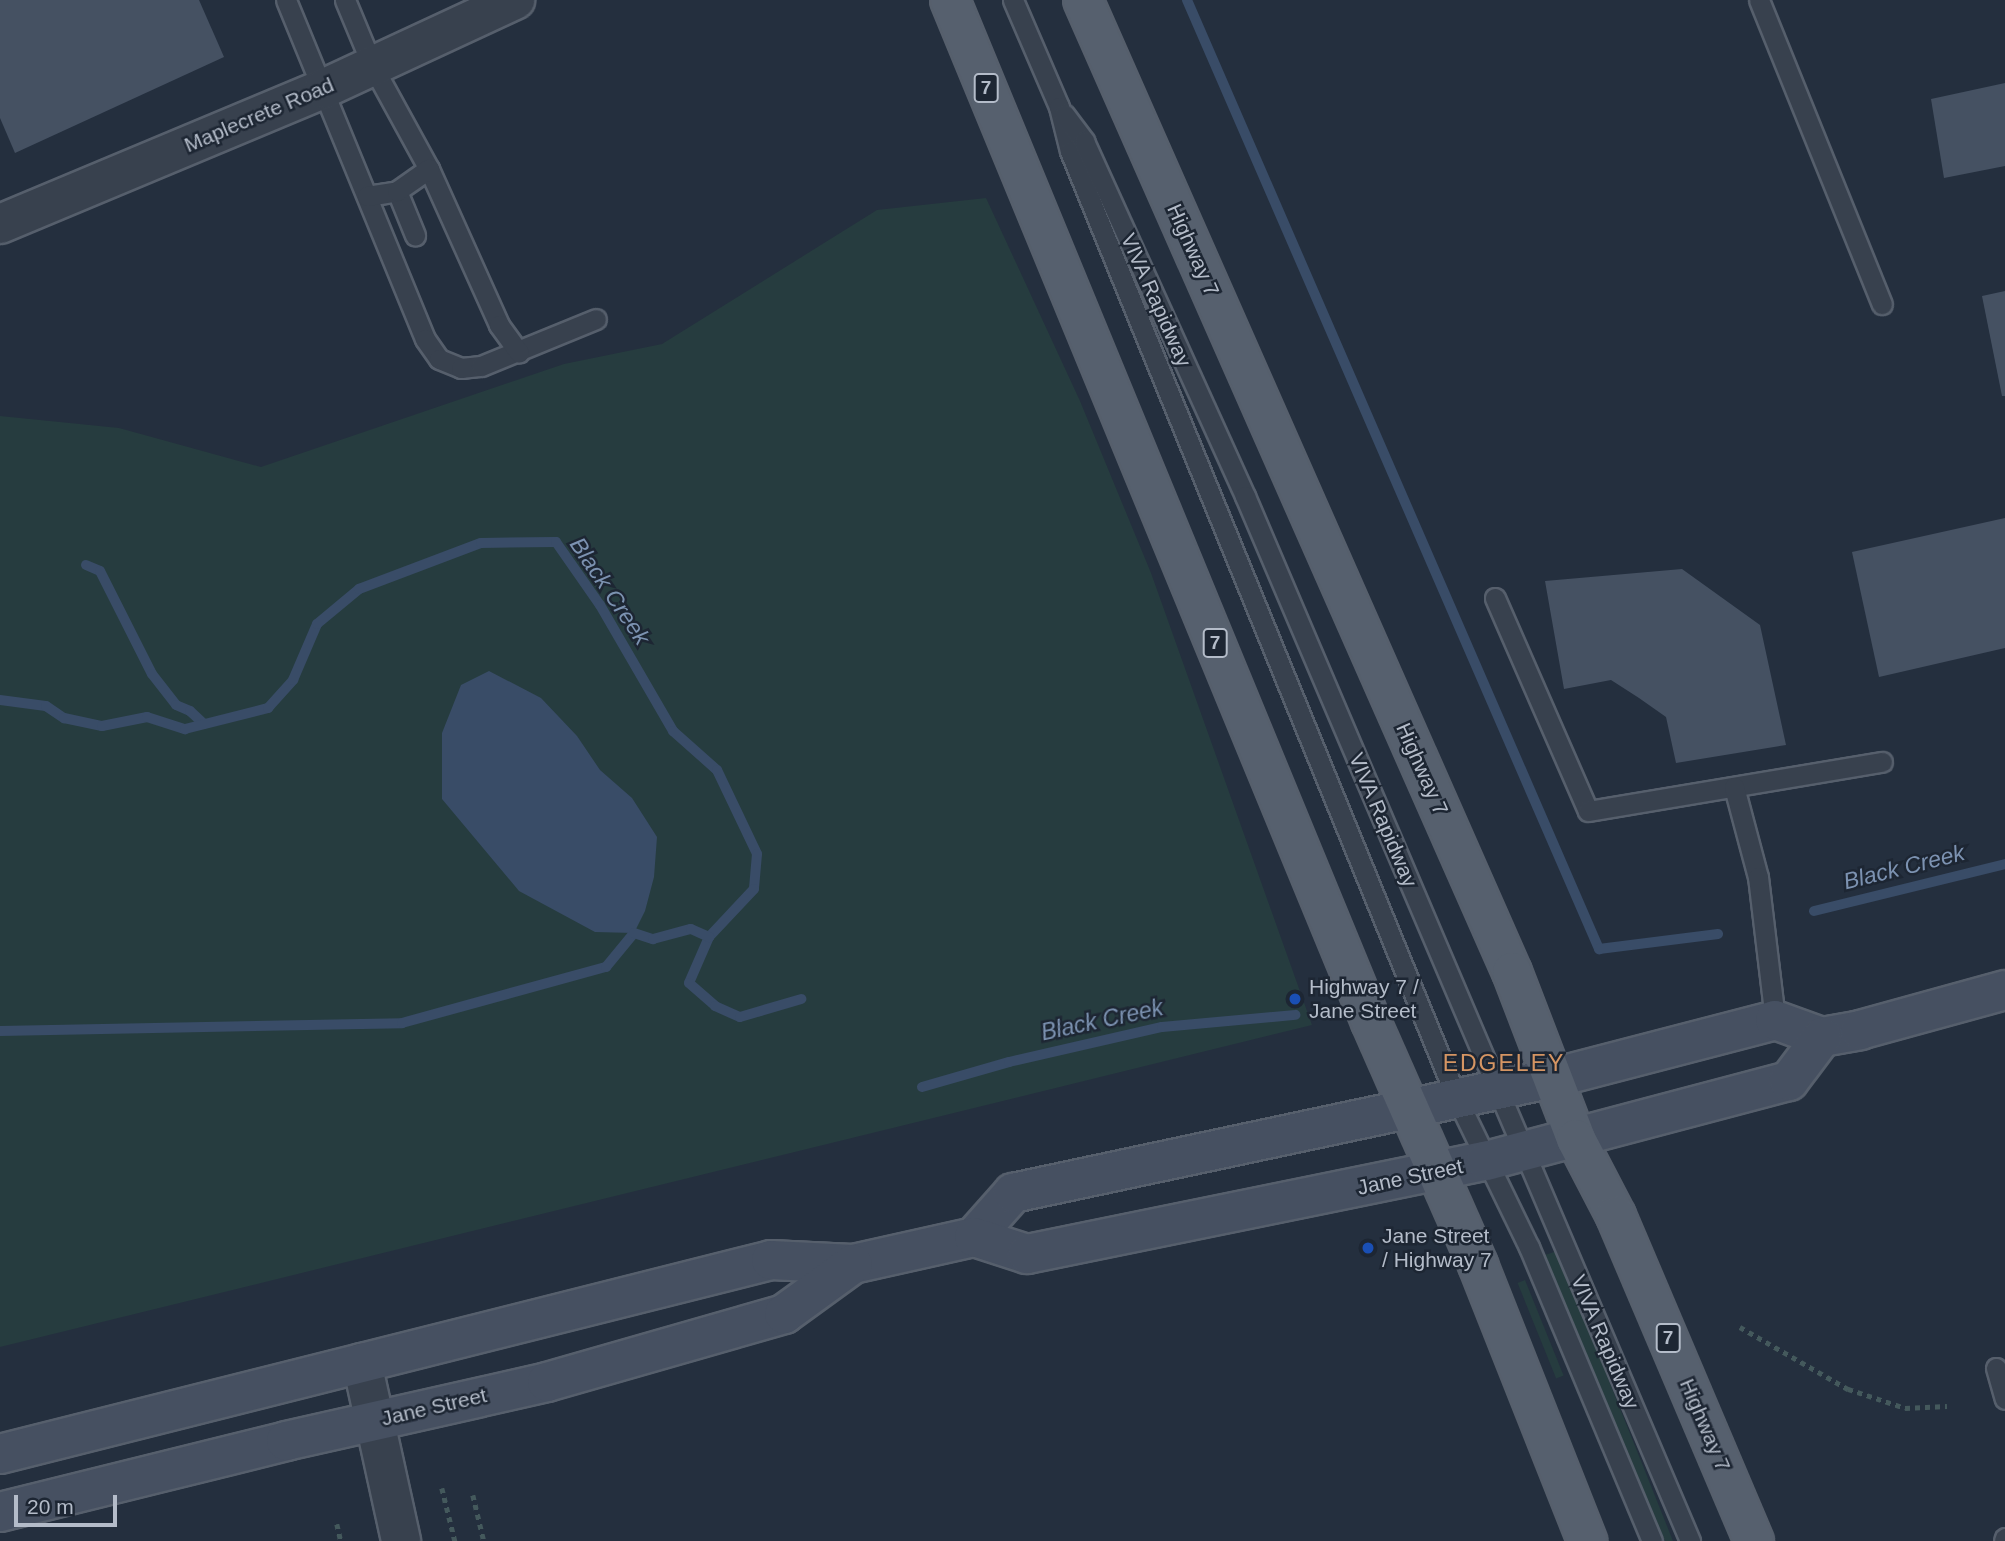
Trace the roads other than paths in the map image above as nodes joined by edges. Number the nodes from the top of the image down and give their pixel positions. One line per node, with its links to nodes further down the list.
1 (286, 0): 9 (lane)
2 (345, 0): 8 (lane)
3 (515, 0): 8 (street, Maplecrete Road)
4 (950, 0): 28 (main road, 7)
5 (1013, 0): 10 (lane, VIVA Rapidway)
6 (1083, 0): 25 (main road, Highway 7 / 7)
7 (1759, 0): 16 (lane)
8 (372, 65): 9 (street, Maplecrete Road); 11 (lane)
9 (323, 89): 13 (lane); 14 (street, Maplecrete Road)
10 (1059, 107): 26 (lane, VIVA Rapidway); 27 (lane, VIVA Rapidway)
11 (429, 169): 12 (lane); 18 (lane)
12 (397, 191): 13 (lane); 15 (lane)
13 (367, 196): 18 (lane)
14 (0, 224)
15 (415, 235)
16 (1882, 304)
17 (596, 319): 18 (lane)
18 (519, 353)
19 (1495, 598): 21 (lane)
20 (1882, 762): 21 (lane)
21 (1734, 787): 23 (lane)
22 (2005, 990): 24 (main road)
23 (1775, 1020): 24 (main road); 25 (main road)
24 (1822, 1037): 29 (main road, Jane Street)
25 (1553, 1078): 26 (main road); 29 (main road, Highway 7 / 7)
26 (1498, 1090): 27 (main road); 30 (lane, VIVA Rapidway)
27 (1457, 1100): 28 (main road); 31 (lane, VIVA Rapidway)
28 (1409, 1110): 32 (main road, 7); 33 (main road)
29 (1576, 1139): 30 (main road, Jane Street); 45 (main road, Highway 7 / 7)
30 (1524, 1152): 31 (main road, Jane Street); 44 (lane, VIVA Rapidway)
31 (1486, 1161): 32 (main road, Jane Street); 43 (lane, VIVA Rapidway)
32 (1435, 1172): 33 (main road, Jane Street); 41 (main road, 7)
33 (974, 1237): 34 (main road, Jane Street)
34 (853, 1264): 35 (main road, Jane Street); 38 (main road, Jane Street)
35 (362, 1363): 38 (street); 39 (main road, Jane Street)
36 (1996, 1367): 37 (lane)
37 (2005, 1399)
38 (373, 1421): 40 (main road, Jane Street); 42 (street)
39 (0, 1454)
40 (0, 1512)
41 (1586, 1532)
42 (401, 1541)
43 (1652, 1541)
44 (1690, 1541)
45 (1754, 1541)

